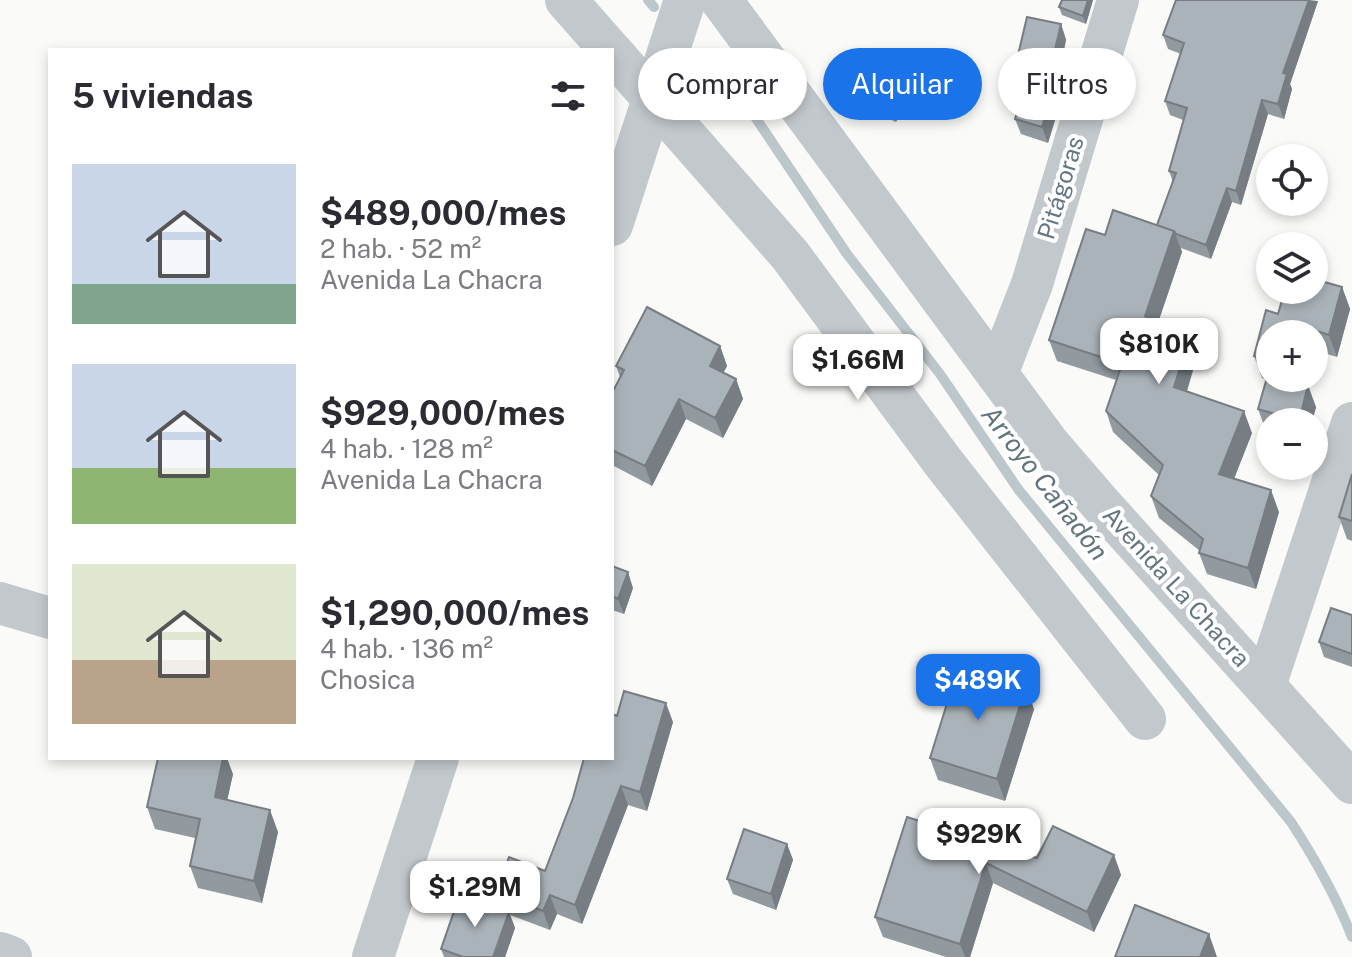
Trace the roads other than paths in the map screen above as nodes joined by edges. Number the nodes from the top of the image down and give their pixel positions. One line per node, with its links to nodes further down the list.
1 (566, 0): 5 (street)
2 (685, 0): 6 (street)
3 (721, 0): 12 (street, Avenida La Chacra)
4 (1118, 0): 12 (street, Pitágoras)
5 (608, 48)
6 (669, 48)
7 (614, 54): 8 (street)
8 (638, 82)
9 (646, 120): 11 (street)
10 (671, 120): 17 (street)
11 (614, 219)
12 (997, 374): 16 (street, Avenida La Chacra)
13 (1352, 423): 16 (street)
14 (0, 603): 15 (street)
15 (48, 617)
16 (1265, 686): 19 (street, Avenida La Chacra)
17 (1145, 719)
18 (437, 760): 22 (street)
19 (1352, 783)
20 (0, 953): 21 (street)
21 (11, 957)
22 (373, 957)

